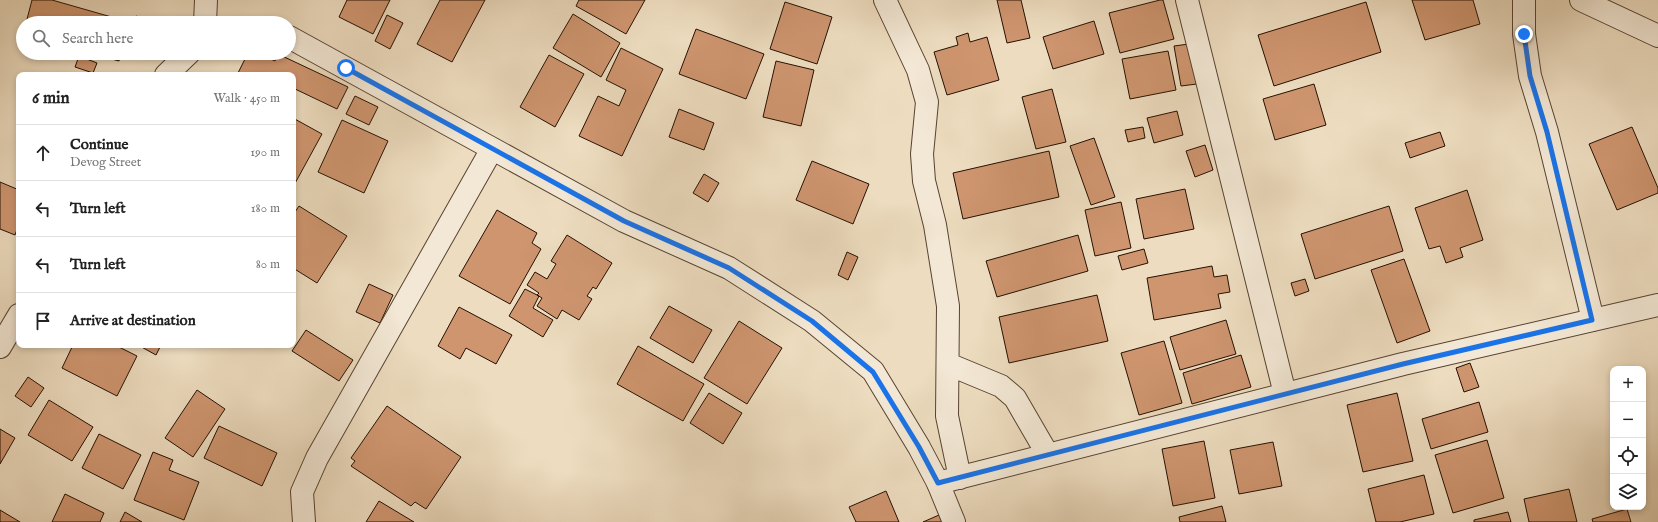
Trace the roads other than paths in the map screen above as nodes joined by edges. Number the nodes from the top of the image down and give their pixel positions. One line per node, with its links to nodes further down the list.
1 (206, 0): 6 (street)
2 (885, 0): 14 (street)
3 (1187, 0): 15 (street)
4 (1524, 0): 13 (street)
5 (1581, 0): 7 (street)
6 (205, 16)
7 (1658, 36)
8 (296, 41): 11 (street)
9 (182, 60): 10 (street)
10 (169, 72)
11 (492, 149): 18 (street); 19 (street)
12 (1658, 305): 13 (street)
13 (1592, 320): 15 (street)
14 (948, 364): 16 (street); 17 (street)
15 (1285, 394): 16 (street)
16 (1048, 455): 17 (street)
17 (960, 478): 18 (street)
18 (938, 483): 20 (street)
19 (304, 522)
20 (954, 522)

